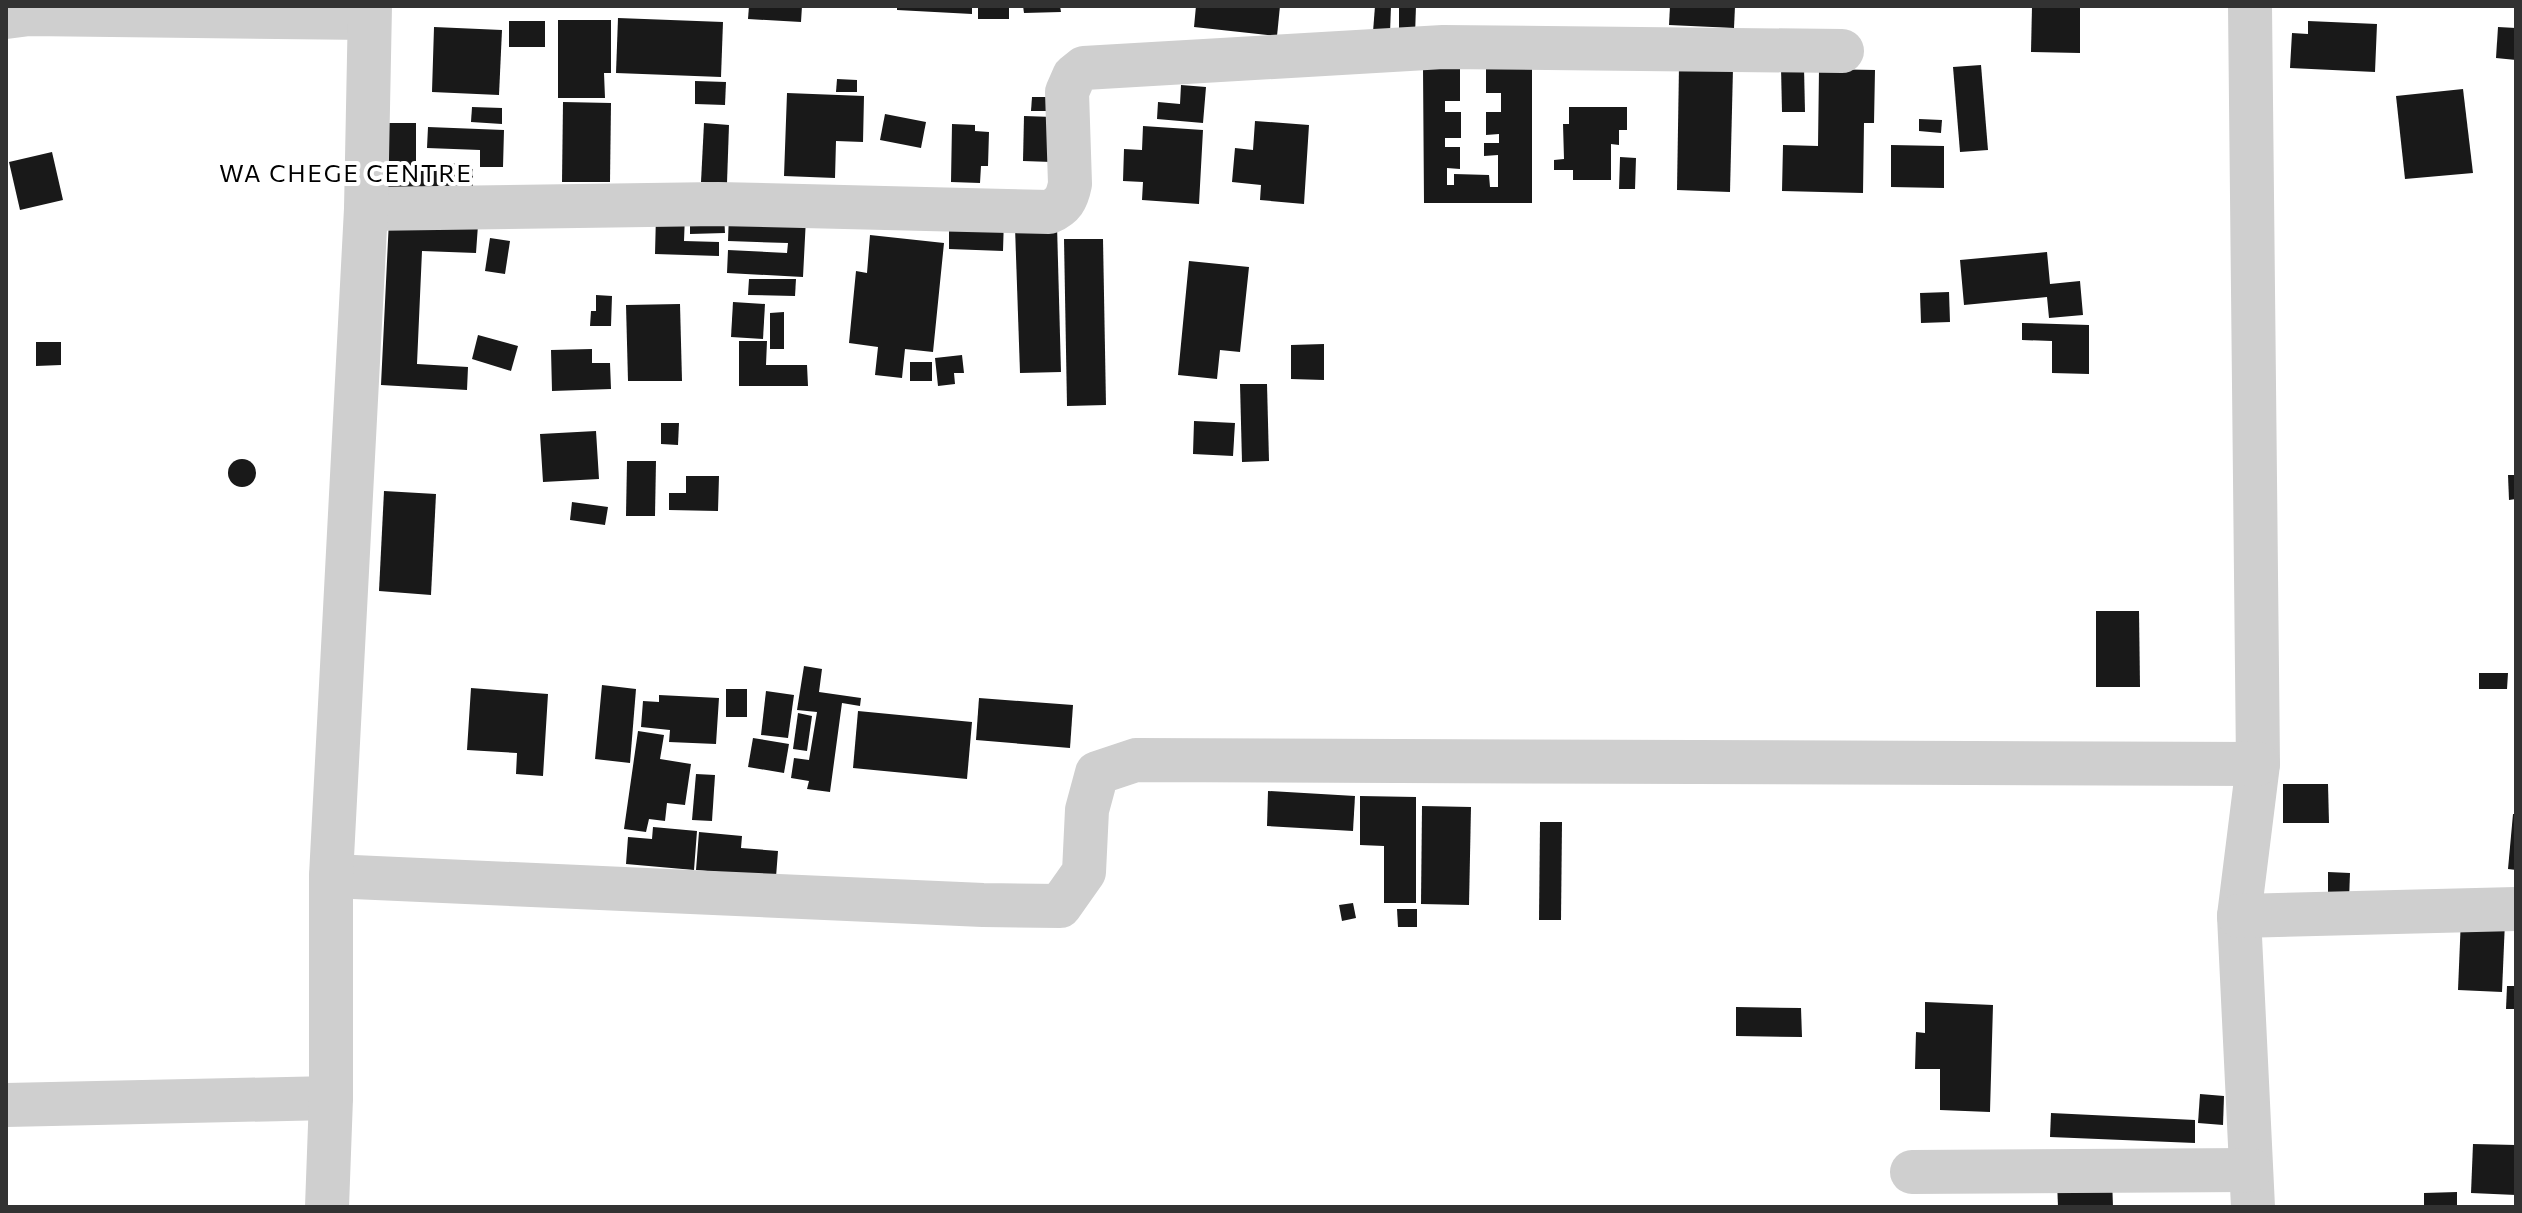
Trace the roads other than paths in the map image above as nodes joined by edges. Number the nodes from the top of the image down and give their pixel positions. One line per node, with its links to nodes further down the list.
1 (2250, 6): 6 (street)
2 (370, 12): 3 (street); 5 (street)
3 (6, 17)
4 (1842, 51): 5 (street)
5 (366, 209): 7 (street)
6 (2258, 764): 7 (street); 9 (street)
7 (331, 876): 10 (street)
8 (2516, 909): 9 (street)
9 (2239, 916): 13 (street)
10 (331, 1098): 11 (street); 14 (street)
11 (6, 1105)
12 (1912, 1172): 13 (street)
13 (2252, 1188)
14 (327, 1207)

